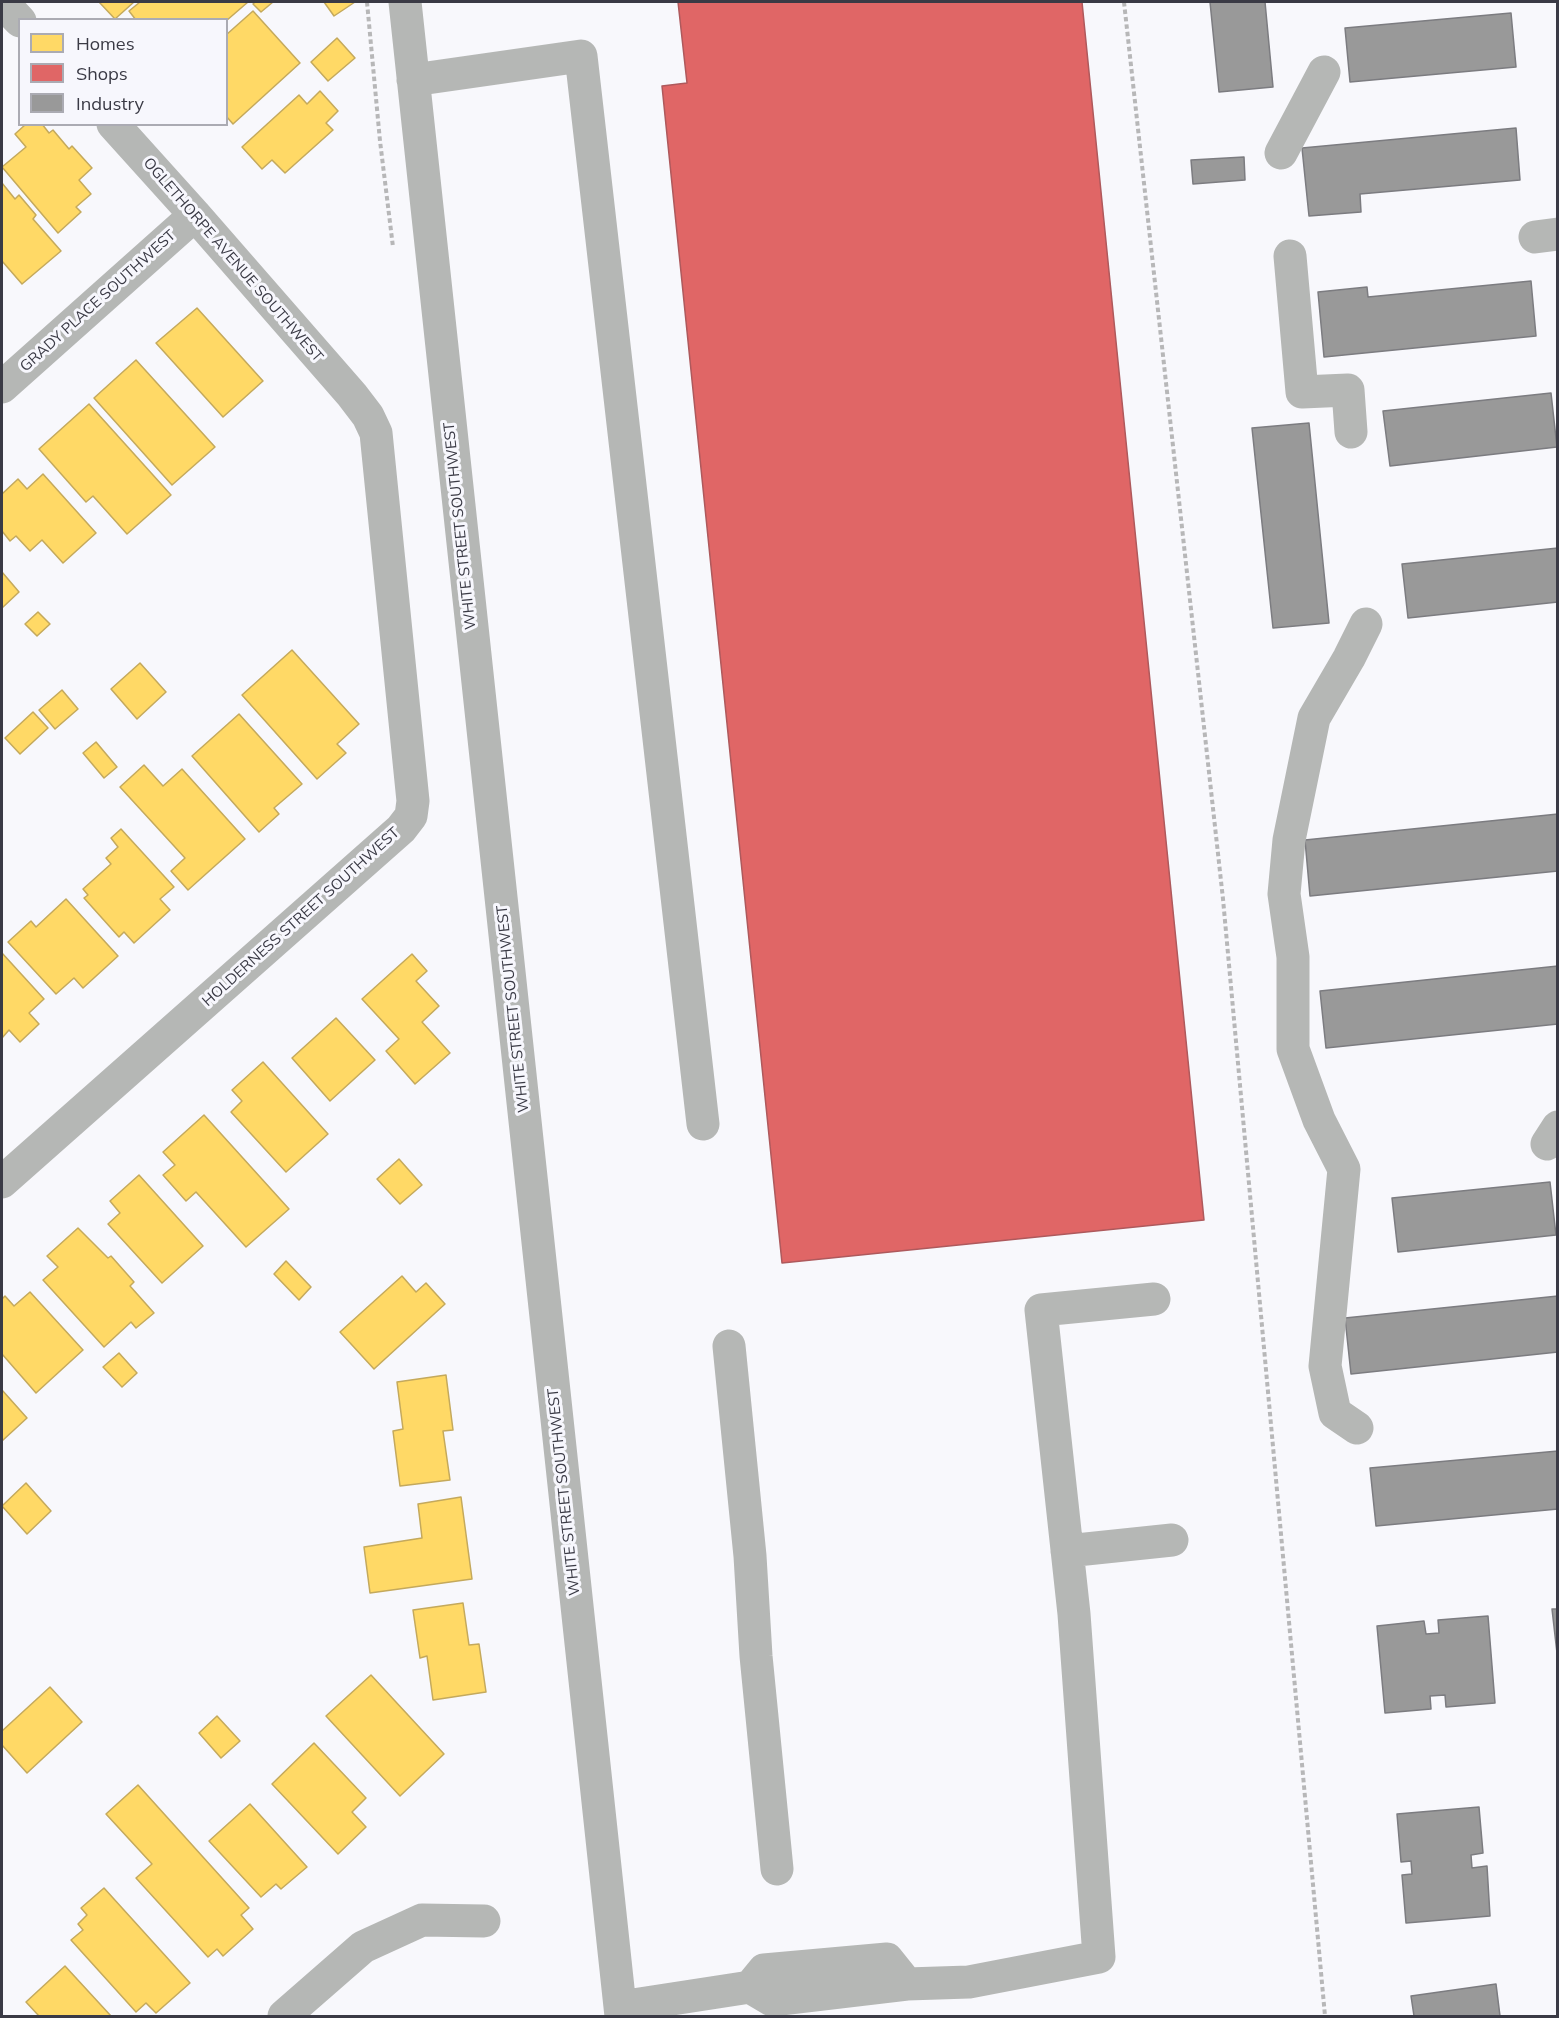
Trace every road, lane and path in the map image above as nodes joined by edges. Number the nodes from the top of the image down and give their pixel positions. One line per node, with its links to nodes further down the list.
1 (2, 2): 4 (street)
2 (405, 2): 6 (street, WHITE STREET SOUTHWEST)
3 (1124, 2): 26 (path)
4 (18, 19)
5 (1324, 72): 8 (street)
6 (413, 80): 15 (street); 24 (street, WHITE STREET SOUTHWEST)
7 (115, 126): 9 (street, OGLETHORPE AVENUE SOUTHWEST)
8 (1281, 153)
9 (195, 215): 11 (street, GRADY PLACE SOUTHWEST); 12 (street, OGLETHORPE AVENUE SOUTHWEST)
10 (1290, 256): 13 (street)
11 (2, 387)
12 (352, 395): 16 (street, HOLDERNESS STREET SOUTHWEST)
13 (1351, 432)
14 (1366, 624): 19 (street)
15 (703, 1124)
16 (2, 1182)
17 (1154, 1299): 21 (street)
18 (729, 1346): 22 (street)
19 (1357, 1428)
20 (1172, 1540): 21 (street)
21 (1067, 1551): 24 (street)
22 (777, 1869)
23 (484, 1920): 25 (street)
24 (620, 2012)
25 (284, 2016)
26 (1325, 2016)

